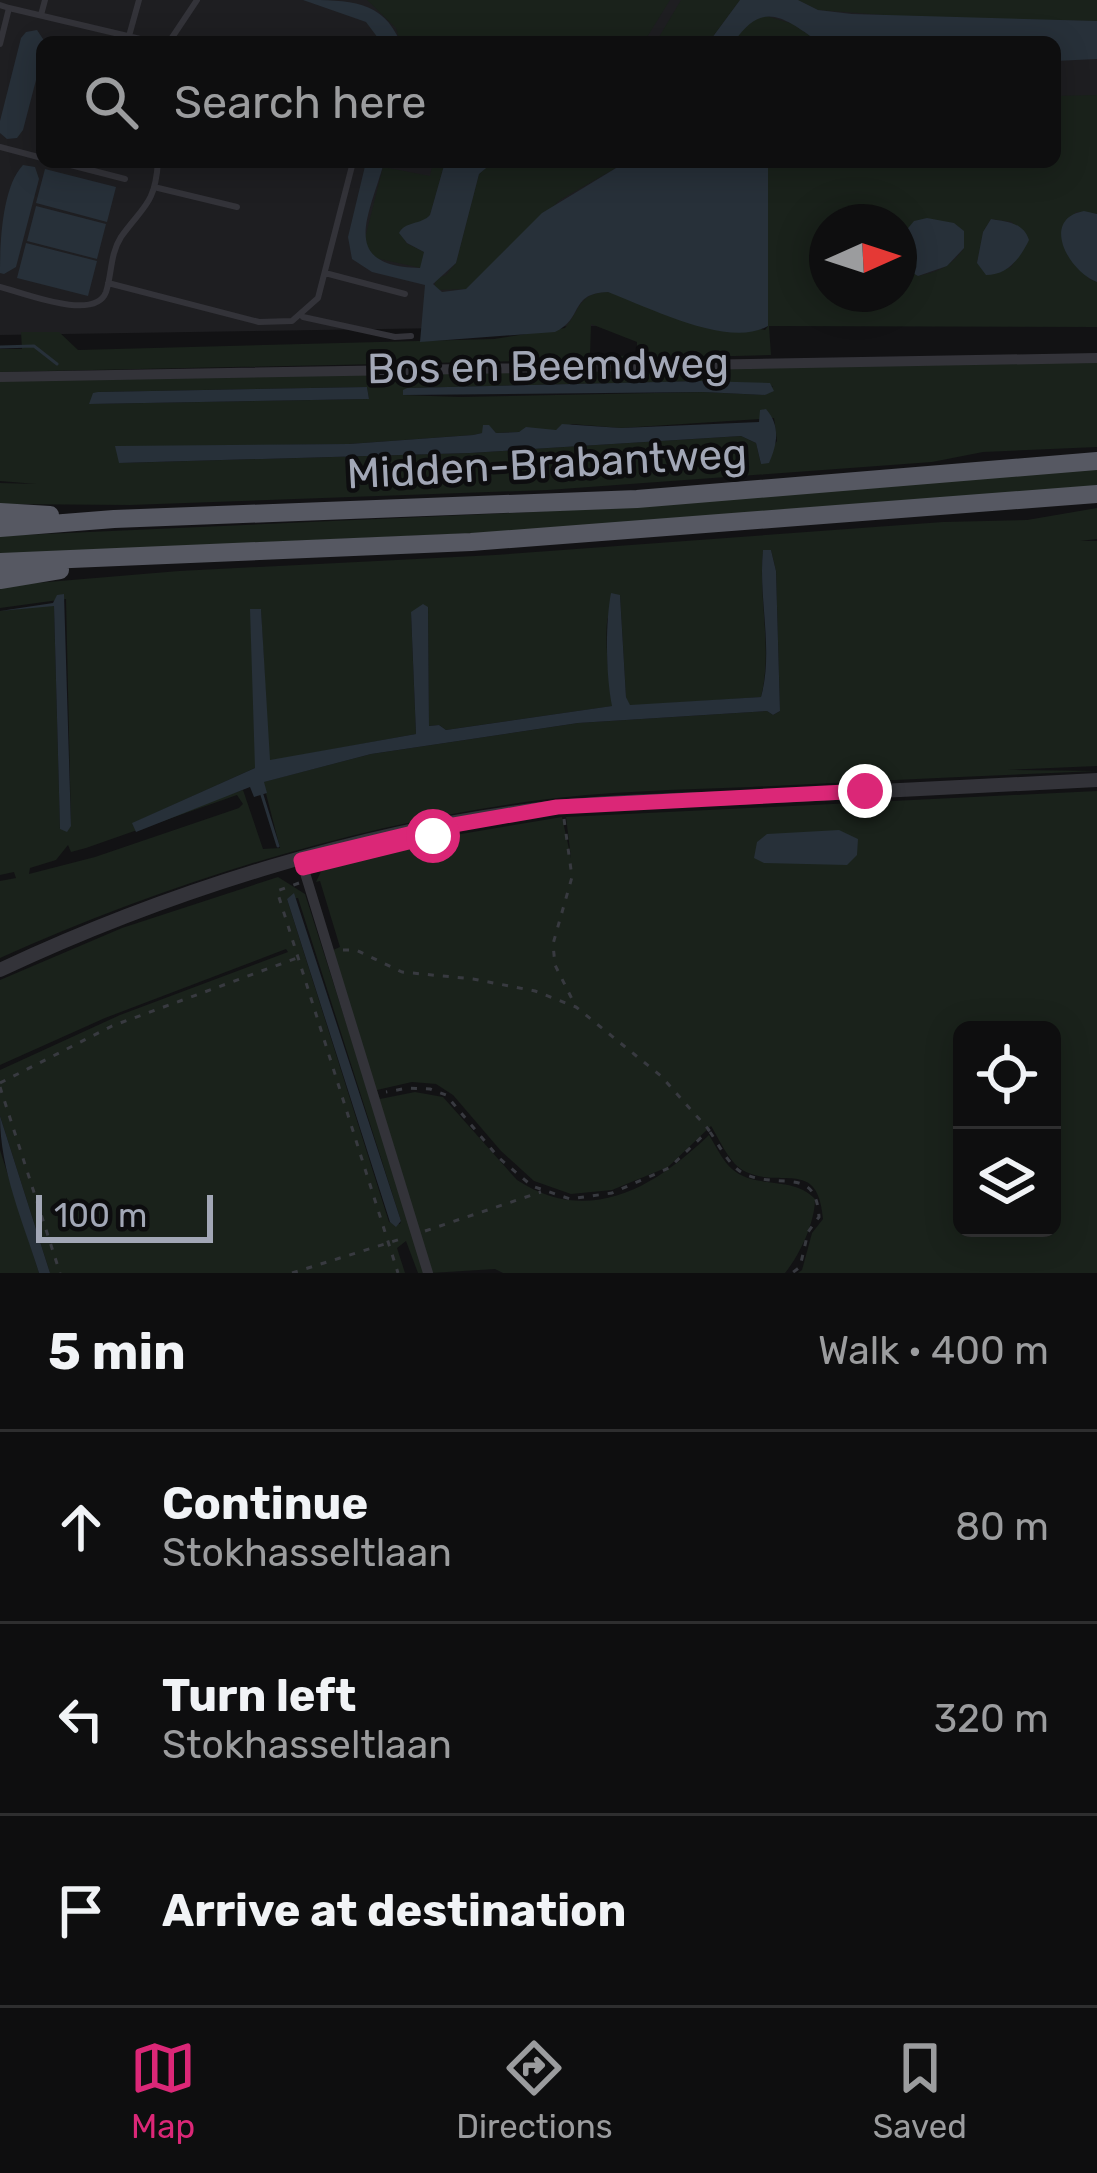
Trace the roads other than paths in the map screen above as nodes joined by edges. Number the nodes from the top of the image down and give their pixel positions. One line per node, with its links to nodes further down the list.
1 (45, 0): 5 (lane)
2 (139, 0): 6 (lane)
3 (196, 0): 7 (lane)
4 (4, 7): 5 (lane); 8 (lane)
5 (41, 15): 6 (lane)
6 (128, 36)
7 (174, 36)
8 (0, 44)
9 (0, 147): 10 (lane)
10 (36, 156)
11 (82, 168): 14 (lane)
12 (157, 168): 15 (lane)
13 (351, 168): 17 (lane)
14 (124, 179)
15 (154, 187): 16 (lane); 18 (lane)
16 (236, 207)
17 (325, 273): 20 (lane); 21 (lane)
18 (108, 283): 19 (lane); 21 (lane)
19 (0, 286)
20 (405, 294)
21 (299, 316): 22 (lane)
22 (411, 336)
23 (1097, 358): 24 (street, Bos en Beemdweg)
24 (0, 377)
25 (1097, 461): 28 (highway, Midden-Brabantweg)
26 (1097, 494): 30 (highway, Midden-Brabantweg)
27 (0, 512): 28 (highway)
28 (115, 519): 29 (highway, Midden-Brabantweg)
29 (0, 528)
30 (117, 559): 31 (highway, Midden-Brabantweg); 32 (highway)
31 (0, 562)
32 (0, 580)
33 (1097, 780): 34 (street)
34 (301, 860): 35 (street); 36 (street)
35 (0, 970)
36 (428, 1273)

